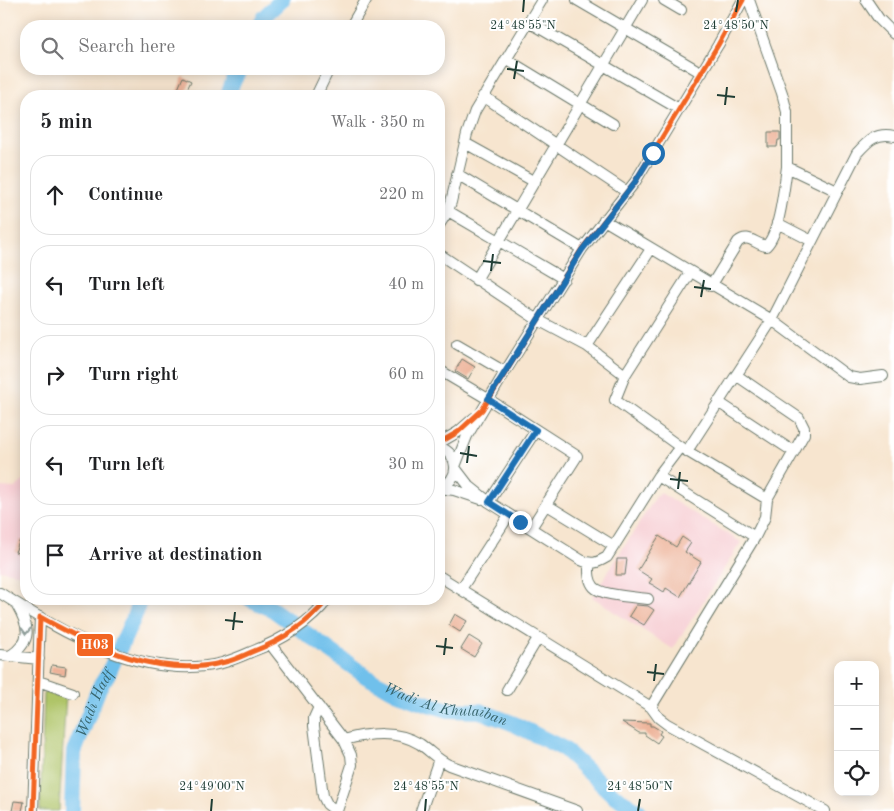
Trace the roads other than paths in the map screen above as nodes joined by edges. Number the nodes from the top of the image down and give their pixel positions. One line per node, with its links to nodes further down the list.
1 (366, 0): 10 (street)
2 (542, 0): 11 (street)
3 (577, 0): 12 (street)
4 (642, 0): 12 (street)
5 (664, 0): 9 (street)
6 (743, 0): 16 (street)
7 (749, 0): 26 (street)
8 (866, 0): 13 (street)
9 (681, 10)
10 (354, 20)
11 (529, 22): 14 (street); 15 (street)
12 (625, 28): 15 (street); 16 (street)
13 (894, 34)
14 (506, 58): 19 (street); 20 (street)
15 (604, 65): 20 (street); 21 (street)
16 (702, 73): 21 (street)
17 (326, 75): 18 (street)
18 (319, 90)
19 (484, 96): 24 (street); 25 (street)
20 (580, 104): 22 (street); 25 (street)
21 (679, 109): 30 (street)
22 (614, 124)
23 (894, 136): 29 (street)
24 (464, 143): 27 (street); 28 (street)
25 (556, 145): 28 (street); 30 (street)
26 (787, 167): 29 (street); 35 (street)
27 (457, 174): 31 (street); 32 (street)
28 (534, 182): 31 (street)
29 (837, 191): 37 (street)
30 (627, 192): 34 (street)
31 (518, 210): 36 (street); 39 (street)
32 (448, 211): 33 (street); 36 (street)
33 (445, 216)
34 (604, 220): 38 (street); 39 (street)
35 (777, 223): 37 (street); 44 (street)
36 (499, 241): 42 (street); 43 (street)
37 (812, 241): 46 (street)
38 (651, 249): 41 (street); 48 (street)
39 (582, 250): 42 (street)
40 (445, 258): 43 (street)
41 (690, 273): 44 (street); 51 (street)
42 (564, 279): 45 (street)
43 (476, 280): 45 (street)
44 (711, 286): 46 (street)
45 (538, 320): 48 (street); 49 (street)
46 (772, 320): 52 (street); 53 (street)
47 (457, 344): 49 (street)
48 (587, 346): 51 (street)
49 (505, 372): 54 (street)
50 (445, 374): 54 (street)
51 (625, 375): 59 (street)
52 (736, 375): 55 (street); 61 (street)
53 (883, 376)
54 (488, 399): 56 (street); 57 (street)
55 (718, 402): 59 (street); 61 (street)
56 (482, 410): 58 (street); 62 (street)
57 (536, 430): 67 (street); 68 (street)
58 (445, 441)
59 (683, 449): 63 (street); 66 (street)
60 (445, 450): 62 (street)
61 (794, 452): 66 (street)
62 (456, 466): 64 (street); 67 (street)
63 (658, 476): 71 (street); 72 (street)
64 (445, 485)
65 (445, 488): 67 (street)
66 (767, 499): 71 (street)
67 (489, 502): 69 (street)
68 (547, 504): 70 (street); 72 (street)
69 (509, 515): 70 (street); 75 (street)
70 (531, 528): 73 (street)
71 (754, 537): 89 (street)
72 (614, 546): 73 (street)
73 (589, 563): 77 (street)
74 (445, 580): 75 (street)
75 (461, 589): 81 (street)
76 (0, 593): 78 (street)
77 (648, 599)
78 (15, 602): 80 (street); 83 (street, one-way to 83)
79 (322, 605): 82 (street)
80 (40, 617): 82 (street); 84 (street)
81 (538, 638): 86 (street); 89 (street)
82 (271, 645): 88 (street)
83 (5, 655): 84 (street)
84 (40, 659): 85 (street)
85 (38, 681): 87 (street); 92 (street)
86 (507, 690)
87 (73, 693)
88 (319, 707): 90 (street); 93 (street)
89 (651, 707): 96 (street)
90 (344, 740): 91 (street); 93 (street)
91 (439, 759): 94 (street); 95 (street)
92 (33, 811)
93 (337, 811)
94 (421, 811)
95 (576, 811)
96 (825, 811)

